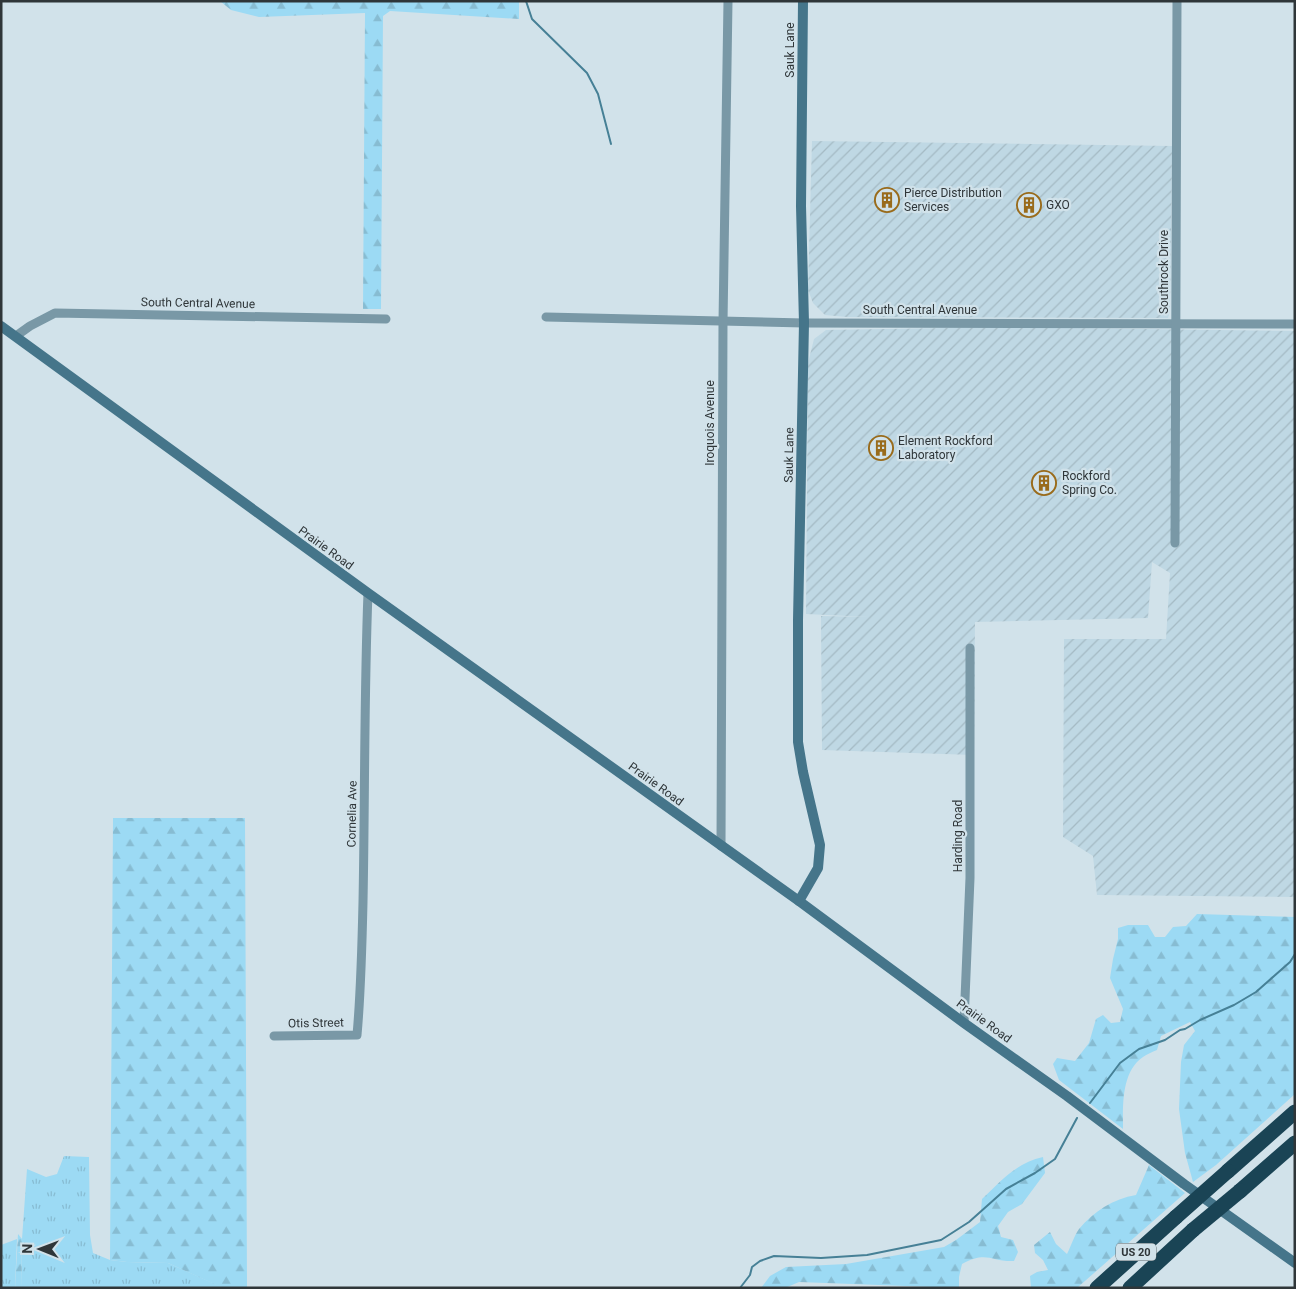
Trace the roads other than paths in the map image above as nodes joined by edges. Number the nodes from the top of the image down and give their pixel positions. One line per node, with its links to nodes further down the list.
1 (728, 1): 6 (street, Iroquois Avenue)
2 (803, 1): 7 (street, Sauk Lane)
3 (1177, 1): 8 (street, Southrock Drive)
4 (546, 317): 6 (street, South Central Avenue)
5 (386, 319): 11 (street, South Central Avenue)
6 (723, 322): 7 (street, South Central Avenue); 15 (street, Iroquois Avenue)
7 (804, 323): 8 (street, South Central Avenue); 16 (street, Sauk Lane)
8 (1176, 323): 9 (street, South Central Avenue); 12 (street, Southrock Drive)
9 (1295, 324)
10 (1, 326): 11 (street, Prairie Road)
11 (16, 336): 13 (street, Prairie Road)
12 (1175, 543)
13 (368, 593): 15 (street, Prairie Road); 18 (street, Cornelia Ave)
14 (970, 648): 17 (street, Harding Road)
15 (721, 846): 16 (street, Prairie Road)
16 (799, 901): 17 (street, Prairie Road)
17 (964, 1023): 22 (street, Prairie Road)
18 (357, 1035): 19 (street, Otis Street)
19 (274, 1036)
20 (1295, 1112): 23 (highway, US 20, bridge)
21 (1295, 1143): 24 (highway, US 20, bridge)
22 (1295, 1263)
23 (1097, 1288)
24 (1130, 1288)

